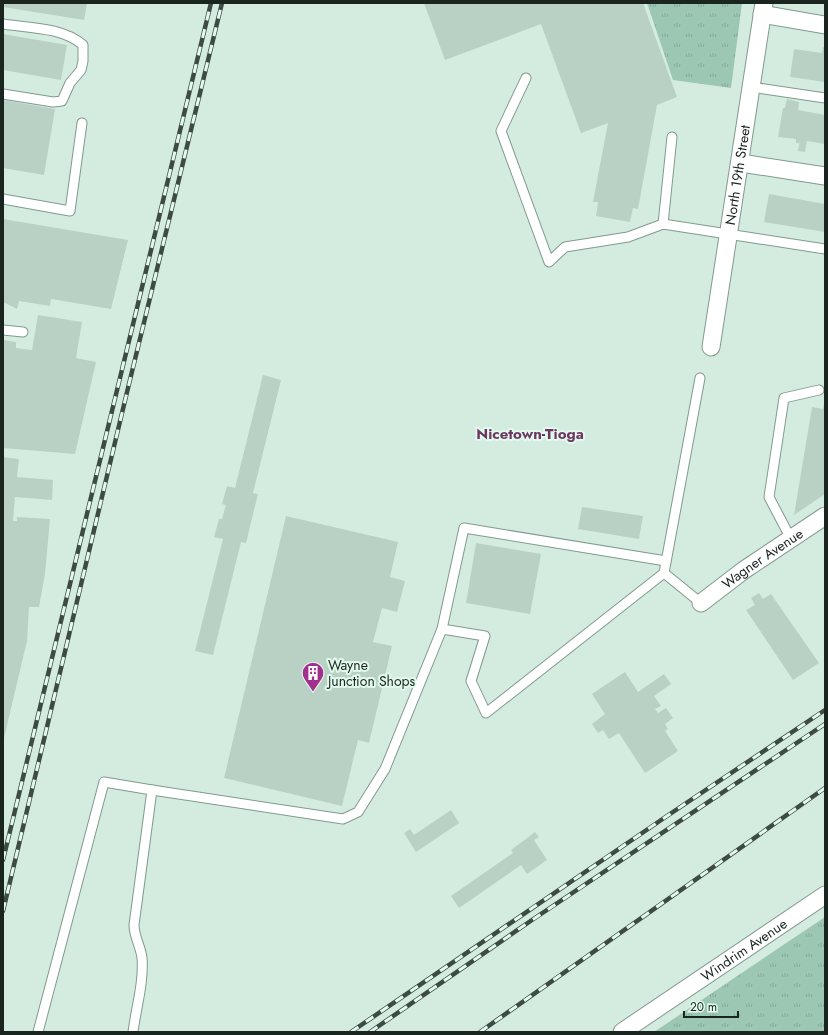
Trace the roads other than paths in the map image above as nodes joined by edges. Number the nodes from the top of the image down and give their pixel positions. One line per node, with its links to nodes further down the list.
1 (763, 9): 3 (street); 5 (street, North 19th Street)
2 (3, 24): 6 (lane)
3 (825, 25)
4 (526, 78): 13 (lane)
5 (751, 87): 7 (lane); 10 (street, North 19th Street)
6 (3, 94)
7 (825, 98)
8 (82, 124): 12 (lane)
9 (672, 137): 13 (lane)
10 (741, 162): 11 (street); 14 (street, North 19th Street)
11 (825, 176)
12 (3, 199)
13 (663, 224): 14 (lane)
14 (730, 233): 15 (lane); 18 (street, North 19th Street)
15 (825, 249)
16 (3, 330): 17 (lane)
17 (23, 332)
18 (712, 347)
19 (700, 378): 23 (lane)
20 (819, 390): 22 (lane)
21 (825, 516): 22 (street, Wagner Avenue)
22 (791, 539): 25 (street, Wagner Avenue)
23 (666, 561): 24 (lane); 26 (lane)
24 (664, 573): 25 (lane); 26 (lane)
25 (701, 603)
26 (442, 629): 27 (lane)
27 (152, 790): 29 (lane); 30 (lane)
28 (825, 895): 31 (street, Windrim Avenue)
29 (38, 1032)
30 (133, 1032)
31 (622, 1032)

